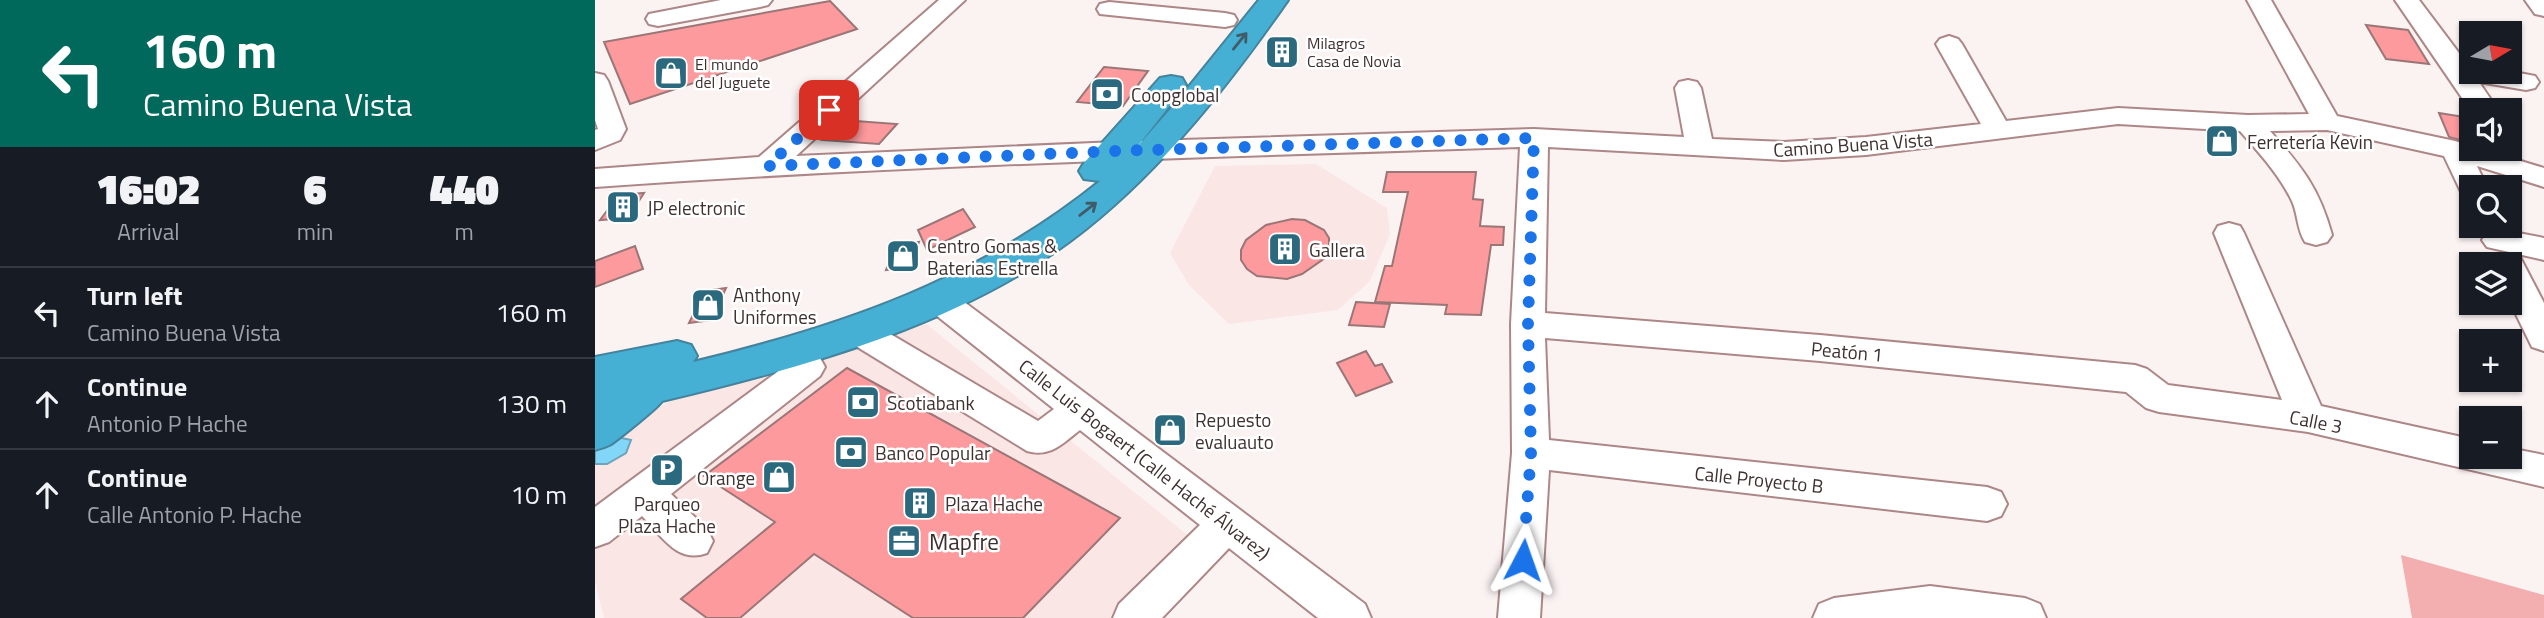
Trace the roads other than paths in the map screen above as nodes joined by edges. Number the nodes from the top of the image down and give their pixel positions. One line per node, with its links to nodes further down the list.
1 (760, 0): 10 (street)
2 (953, 0): 26 (street)
3 (1274, 0): 23 (highway, one-way to 3)
4 (2259, 0): 17 (street)
5 (2407, 0): 12 (street)
6 (2537, 0): 8 (street)
7 (1109, 9): 9 (street)
8 (2544, 9)
9 (1234, 10): 25 (highway)
10 (658, 19)
11 (1949, 44): 19 (street)
12 (2459, 71)
13 (595, 81): 21 (street)
14 (2522, 81): 15 (street)
15 (2526, 82)
16 (1688, 88): 22 (street)
17 (2327, 122): 18 (street, Camino Buena Vista); 24 (street, Camino Buena Vista)
18 (2248, 123): 19 (street, Camino Buena Vista); 31 (street)
19 (1999, 132): 22 (street, Camino Buena Vista)
20 (1534, 138): 22 (street, Camino Buena Vista); 23 (street, Camino Buena Vista); 35 (street)
21 (595, 141)
22 (1699, 144)
23 (1153, 150): 25 (street, Camino Buena Vista); 34 (highway, one-way to 23)
24 (2455, 150): 27 (street, Camino Buena Vista); 28 (street)
25 (1116, 151): 26 (street, Camino Buena Vista); 41 (highway)
26 (767, 166): 29 (street, Camino Buena Vista)
27 (2525, 166)
28 (2466, 175)
29 (595, 178)
30 (2229, 233): 45 (street)
31 (2316, 235)
32 (2502, 249): 33 (street); 37 (street)
33 (2544, 249)
34 (939, 300): 36 (highway); 44 (street, Calle Luis Bogaert (Calle Haché Álvarez))
35 (1528, 324): 42 (street, Peatón 1); 48 (street)
36 (858, 331): 41 (highway); 44 (street)
37 (2544, 338)
38 (595, 364): 41 (highway)
39 (808, 367): 51 (street)
40 (595, 372): 41 (highway)
41 (661, 373): 43 (highway); 46 (highway)
42 (2159, 398): 45 (street, Calle 3)
43 (595, 401)
44 (1081, 409): 53 (street, Calle Luis Bogaert (Calle Haché Álvarez))
45 (2308, 418): 47 (street, Calle 3)
46 (595, 433)
47 (2459, 451)
48 (1531, 453): 52 (street, Calle Proyecto B); 57 (street)
49 (2522, 466): 50 (street)
50 (2544, 471)
51 (644, 493): 54 (street); 55 (street)
52 (1986, 505)
53 (1228, 523): 56 (street, Calle Luis Bogaert (Calle Haché Álvarez)); 58 (street)
54 (595, 530)
55 (693, 541)
56 (1335, 613)
57 (1527, 617)
58 (1134, 618)
59 (1833, 618): 60 (street)
60 (2025, 618)

